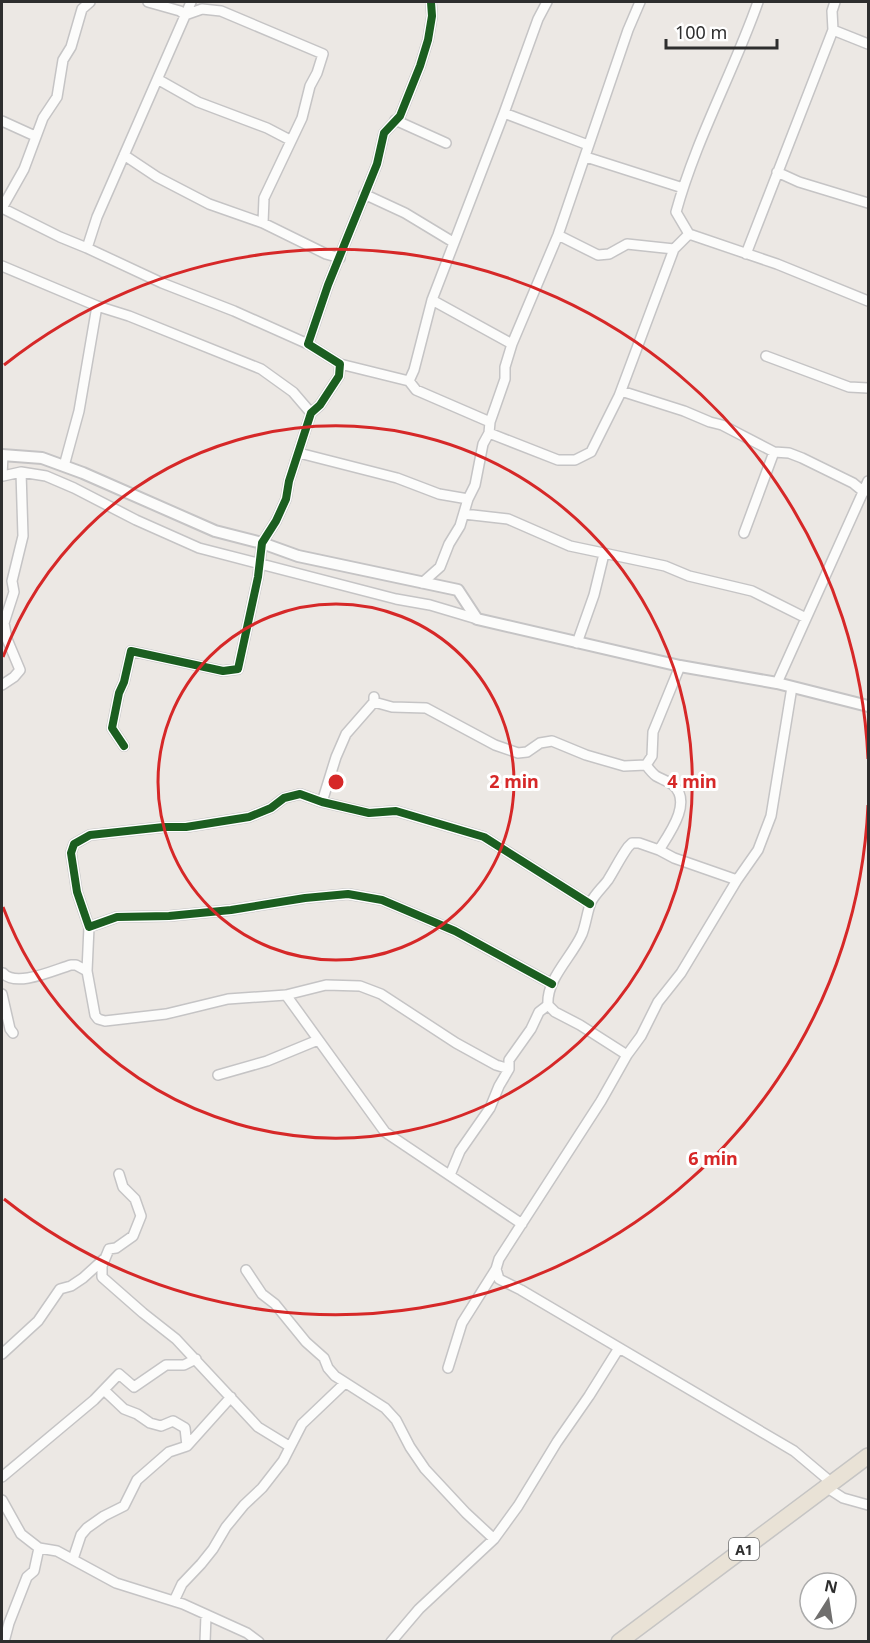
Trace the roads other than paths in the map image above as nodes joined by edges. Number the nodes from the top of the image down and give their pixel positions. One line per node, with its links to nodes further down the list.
1 (90, 2): 17 (street)
2 (148, 2): 10 (street)
3 (192, 2): 9 (street); 10 (street)
4 (547, 2): 14 (street)
5 (640, 2): 20 (street)
6 (758, 2): 24 (street)
7 (835, 2): 11 (street)
8 (434, 4): 15 (street)
9 (202, 9): 10 (street); 18 (street)
10 (185, 15): 13 (street)
11 (833, 30): 12 (street); 23 (street)
12 (868, 44)
13 (159, 80): 18 (street); 21 (street)
14 (504, 113): 20 (street); 31 (street)
15 (395, 120): 19 (street); 25 (street)
16 (2, 121): 17 (street)
17 (35, 136): 27 (street)
18 (290, 140): 28 (street)
19 (446, 143)
20 (588, 145): 22 (street)
21 (124, 155): 28 (street); 32 (street)
22 (586, 156): 24 (street); 30 (street)
23 (777, 172): 26 (street); 34 (street)
24 (682, 189): 29 (street)
25 (364, 194): 31 (street); 35 (street)
26 (868, 203)
27 (2, 208): 32 (street)
28 (263, 223): 35 (street)
29 (689, 234): 33 (street); 34 (street)
30 (558, 235): 33 (street); 41 (street)
31 (453, 242): 37 (street)
32 (87, 248): 40 (street)
33 (674, 249): 46 (street)
34 (746, 254): 38 (street)
35 (340, 258): 40 (street)
36 (2, 266): 39 (street)
37 (432, 300): 41 (street); 44 (street)
38 (868, 301)
39 (97, 306): 47 (street); 53 (street)
40 (308, 344): 43 (street)
41 (512, 344): 48 (street)
42 (766, 356): 45 (street)
43 (340, 364): 44 (street); 47 (street)
44 (409, 381): 48 (street)
45 (868, 388)
46 (621, 392): 49 (street); 50 (street)
47 (311, 413): 51 (street)
48 (490, 422): 49 (street)
49 (489, 433): 58 (street)
50 (774, 452): 57 (street); 60 (street)
51 (299, 453): 58 (street); 61 (street)
52 (2, 455): 53 (street); 55 (street)
53 (64, 466): 61 (street)
54 (21, 472): 55 (street); 63 (street); 70 (street)
55 (2, 476)
56 (868, 482): 57 (street)
57 (864, 492): 65 (street)
58 (468, 499): 59 (street)
59 (464, 514): 62 (street); 64 (street)
60 (744, 533)
61 (262, 543): 63 (street); 64 (street)
62 (604, 554): 65 (street); 67 (street)
63 (259, 563): 66 (street); 73 (street)
64 (422, 583): 66 (street)
65 (806, 618): 69 (street)
66 (477, 619): 67 (street)
67 (577, 643): 68 (street)
68 (680, 666): 69 (street); 74 (street)
69 (777, 683): 71 (street)
70 (2, 686)
71 (792, 687): 72 (street); 77 (street)
72 (868, 706)
73 (124, 746)
74 (646, 765): 75 (street); 76 (street)
75 (322, 802): 78 (street); 79 (street)
76 (659, 850): 77 (street); 78 (street)
77 (736, 880): 88 (street)
78 (590, 904): 82 (street)
79 (89, 927): 80 (street); 82 (street)
80 (87, 971): 81 (street); 84 (street)
81 (2, 975)
82 (552, 984): 85 (street)
83 (2, 994): 86 (street)
84 (286, 996): 87 (street); 89 (street)
85 (548, 1005): 88 (street); 89 (street)
86 (13, 1033)
87 (318, 1040): 90 (street); 92 (street)
88 (627, 1055): 93 (street)
89 (509, 1069): 92 (street)
90 (218, 1075)
91 (119, 1174): 94 (street)
92 (450, 1175): 93 (street)
93 (522, 1224): 95 (street)
94 (105, 1258): 98 (street); 99 (street)
95 (495, 1269): 97 (street); 100 (street)
96 (246, 1270): 101 (street)
97 (619, 1348): 108 (street); 111 (street)
98 (2, 1354)
99 (196, 1359): 102 (street); 103 (street)
100 (448, 1368)
101 (345, 1383): 105 (street); 111 (street)
102 (104, 1390): 104 (street); 107 (street)
103 (231, 1397): 104 (street); 105 (street)
104 (187, 1446): 113 (street)
105 (289, 1446): 114 (street)
106 (868, 1456): 108 (highway, A1)
107 (2, 1477)
108 (829, 1485): 110 (street); 120 (highway, A1)
109 (2, 1500): 112 (street)
110 (868, 1505)
111 (494, 1539): 119 (street)
112 (39, 1548): 113 (street); 116 (street)
113 (73, 1559): 114 (street)
114 (174, 1601): 115 (street)
115 (206, 1615): 117 (street); 118 (street)
116 (4, 1641)
117 (205, 1641)
118 (259, 1641)
119 (391, 1641)
120 (620, 1641)

